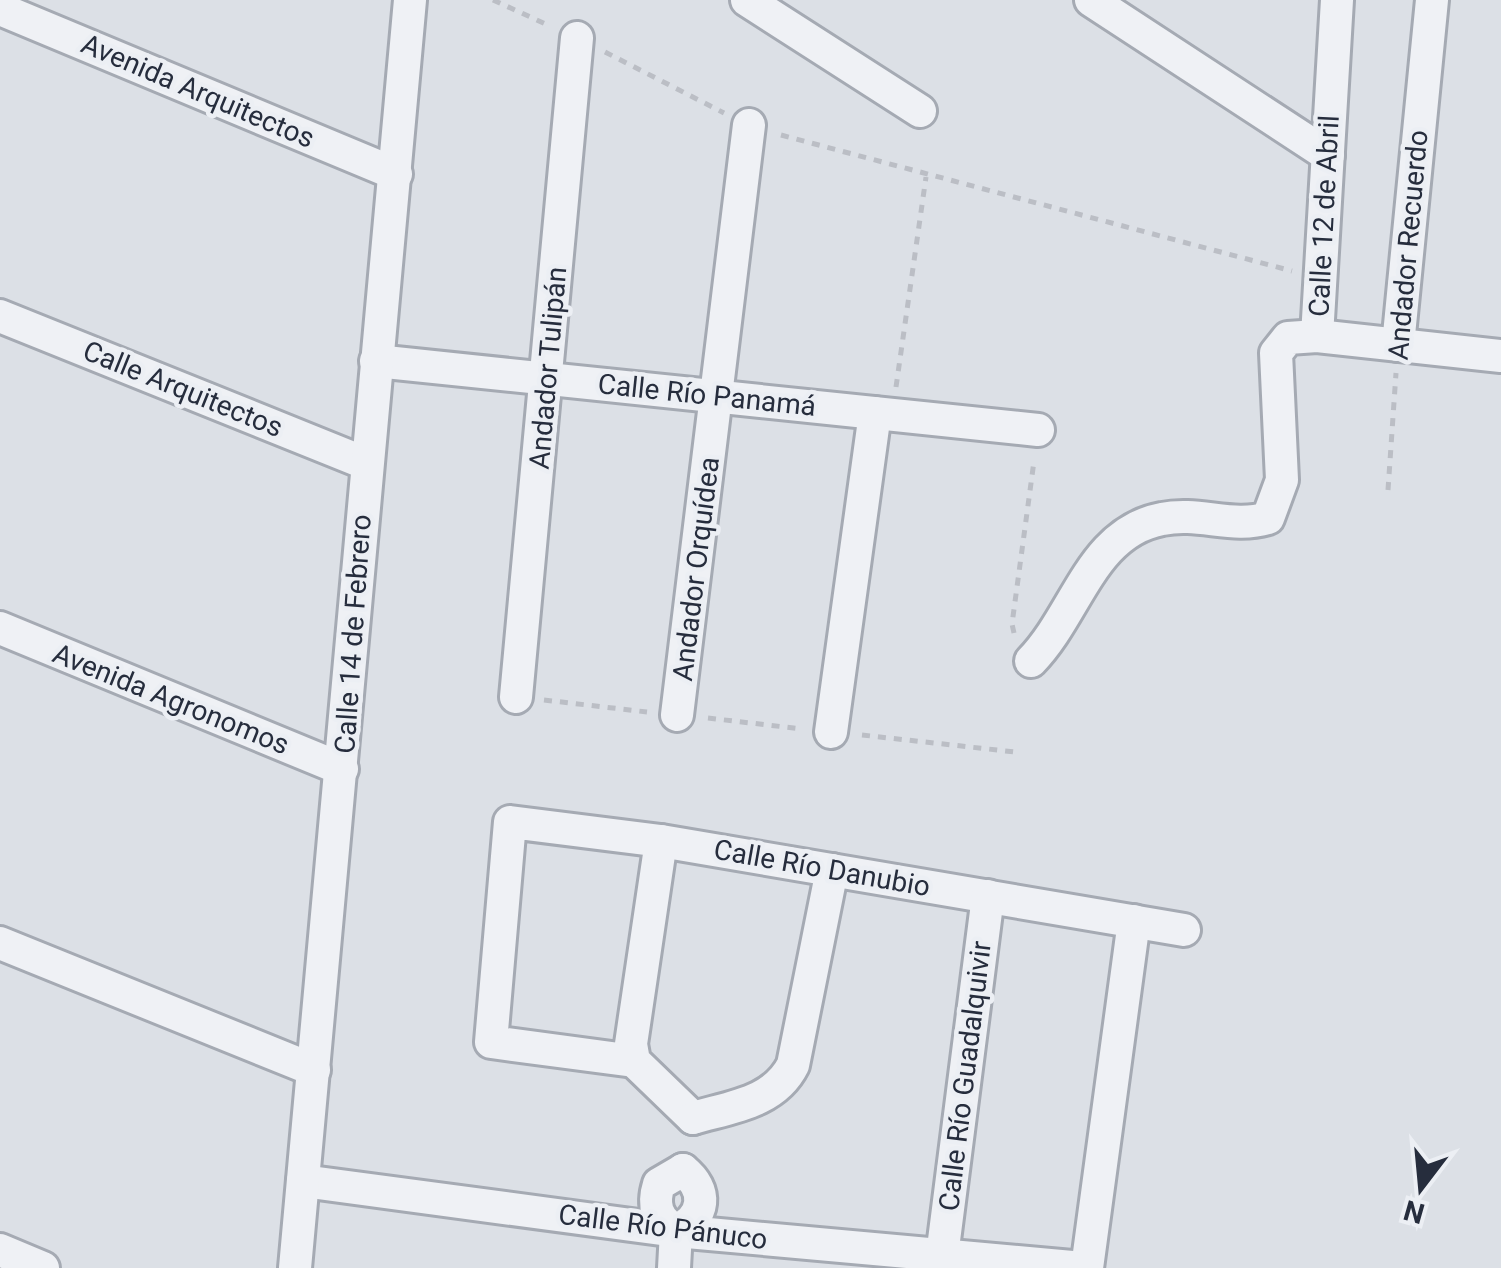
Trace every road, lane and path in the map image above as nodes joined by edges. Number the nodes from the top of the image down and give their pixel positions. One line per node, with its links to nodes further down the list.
1 (410, 0): 12 (street, Calle 14 de Febrero)
2 (493, 0): 8 (path)
3 (747, 0): 9 (street)
4 (1091, 0): 11 (street)
5 (1336, 0): 11 (street, Calle 12 de Abril)
6 (1432, 0): 17 (street, Andador Recuerdo)
7 (0, 8): 12 (street, Avenida Arquitectos)
8 (578, 38): 10 (path); 20 (street, Andador Tulipán)
9 (920, 111)
10 (749, 125): 13 (path); 21 (street, Andador Orquídea)
11 (1328, 155): 14 (street, Calle 12 de Abril)
12 (396, 174): 19 (street, Calle 14 de Febrero)
13 (926, 177): 14 (path); 22 (path)
14 (1321, 278): 16 (street, Calle 12 de Abril)
15 (0, 316): 24 (street, Calle Arquitectos)
16 (1317, 336): 17 (street); 27 (street, Calle 12 de Abril)
17 (1398, 345): 18 (street); 25 (path, Andador Recuerdo)
18 (1501, 356)
19 (376, 360): 20 (street, Calle Río Panamá); 24 (street, Calle 14 de Febrero)
20 (547, 378): 21 (street, Calle Río Panamá); 28 (street, Andador Tulipán)
21 (718, 397): 22 (street, Calle Río Panamá); 29 (street, Andador Orquídea)
22 (883, 414): 23 (street, Calle Río Panamá); 30 (street)
23 (1038, 430): 27 (path)
24 (366, 463): 32 (street, Calle 14 de Febrero)
25 (1388, 490)
26 (0, 628): 32 (street, Avenida Agronomos)
27 (1031, 661)
28 (516, 698): 29 (path)
29 (677, 715): 30 (path)
30 (831, 732): 31 (path)
31 (1015, 752)
32 (342, 769): 40 (street, Calle 14 de Febrero)
33 (662, 842): 34 (street, Calle Río Danubio); 39 (street); 39 (street, Calle Río Danubio)
34 (832, 870): 35 (street, Calle Río Danubio); 41 (street)
35 (988, 896): 36 (street, Calle Río Danubio); 45 (street, Calle Río Guadalquivir)
36 (1134, 922): 37 (street, Calle Río Danubio); 49 (street)
37 (1184, 930)
38 (0, 944): 40 (street)
39 (634, 1061): 41 (street)
40 (314, 1070): 42 (street, Calle 14 de Febrero)
41 (692, 1118): 43 (street)
42 (303, 1182): 43 (street, Calle Río Pánuco); 47 (street, Calle 14 de Febrero)
43 (676, 1231): 45 (street, Calle Río Pánuco); 48 (street)
44 (0, 1250): 46 (street)
45 (942, 1256): 49 (street, Calle Río Pánuco)
46 (44, 1268)
47 (295, 1268)
48 (674, 1268)
49 (1085, 1268)

